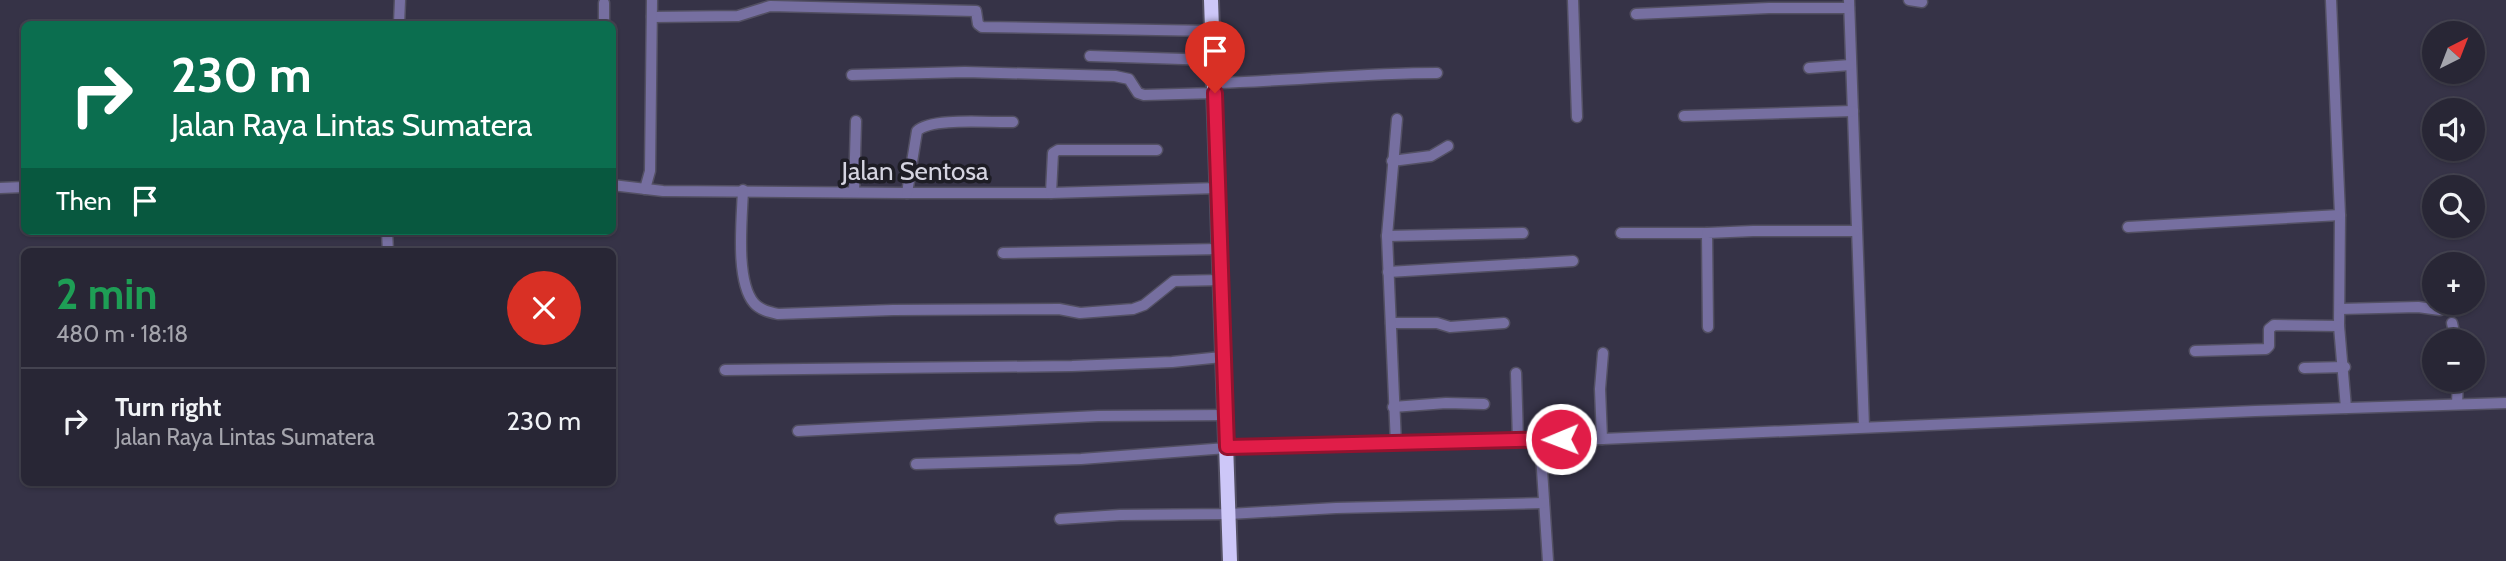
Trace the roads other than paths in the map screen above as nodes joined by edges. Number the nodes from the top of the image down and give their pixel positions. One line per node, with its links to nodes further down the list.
1 (400, 0): 12 (street)
2 (652, 0): 11 (street)
3 (1211, 0): 14 (highway)
4 (1573, 0): 24 (street)
5 (1909, 0): 7 (street)
6 (2331, 0): 40 (street)
7 (1922, 2)
8 (604, 3): 13 (street)
9 (1849, 4): 10 (street); 17 (street)
10 (1636, 14)
11 (652, 17): 14 (street); 35 (street)
12 (399, 21)
13 (604, 21)
14 (1213, 31): 16 (highway)
15 (1090, 56): 16 (street)
16 (1214, 60): 21 (highway)
17 (1850, 65): 18 (street); 22 (street)
18 (1810, 68)
19 (1437, 73): 21 (street)
20 (852, 75): 21 (street)
21 (1215, 88): 34 (highway)
22 (1853, 111): 23 (street); 42 (street)
23 (1684, 116)
24 (1577, 117)
25 (1397, 119): 30 (street)
26 (856, 121): 37 (street)
27 (1013, 122): 38 (street)
28 (1448, 146): 30 (street)
29 (1157, 150): 39 (street)
30 (1392, 160): 46 (street)
31 (616, 185): 35 (street, Jalan Sentosa)
32 (21, 187): 33 (street)
33 (0, 188)
34 (1218, 188): 39 (street, Jalan Sentosa); 47 (highway)
35 (646, 189): 36 (street, Jalan Sentosa)
36 (743, 190): 37 (street, Jalan Sentosa); 51 (street)
37 (854, 192): 38 (street, Jalan Sentosa)
38 (907, 193): 39 (street, Jalan Sentosa)
39 (1051, 193)
40 (2340, 215): 41 (street); 53 (street)
41 (2128, 227)
42 (1856, 231): 45 (street); 74 (street)
43 (1523, 233): 46 (street)
44 (1621, 233): 45 (street)
45 (1707, 233): 58 (street)
46 (1387, 236): 50 (street)
47 (1220, 249): 48 (street); 51 (highway)
48 (1003, 253)
49 (1573, 261): 50 (street)
50 (1388, 272): 54 (street)
51 (1221, 280): 62 (highway)
52 (2422, 308): 53 (street)
53 (2340, 309): 57 (street)
54 (1391, 323): 55 (street); 71 (street)
55 (1504, 323)
56 (2452, 323): 59 (street)
57 (2339, 326): 60 (street); 63 (street)
58 (1708, 327)
59 (2453, 329)
60 (2195, 351)
61 (1603, 354): 77 (street)
62 (1222, 357): 65 (street); 73 (highway)
63 (2344, 367): 64 (street); 72 (street)
64 (2304, 368)
65 (725, 370)
66 (1516, 373): 78 (street)
67 (2458, 392): 70 (street)
68 (2506, 403): 70 (street)
69 (1484, 404): 71 (street)
70 (2457, 404): 72 (street)
71 (1393, 407): 79 (street)
72 (2346, 408): 74 (street)
73 (1226, 415): 75 (street); 80 (highway)
74 (1864, 426): 77 (street)
75 (799, 431)
76 (1540, 439): 77 (street); 78 (street); 82 (street)
77 (1602, 439)
78 (1518, 440): 79 (street)
79 (1396, 444): 80 (street)
80 (1227, 447): 81 (street); 83 (highway)
81 (916, 464)
82 (1543, 503): 83 (street); 86 (street)
83 (1229, 514): 84 (street); 85 (highway)
84 (1060, 519)
85 (1230, 561)
86 (1548, 561)

